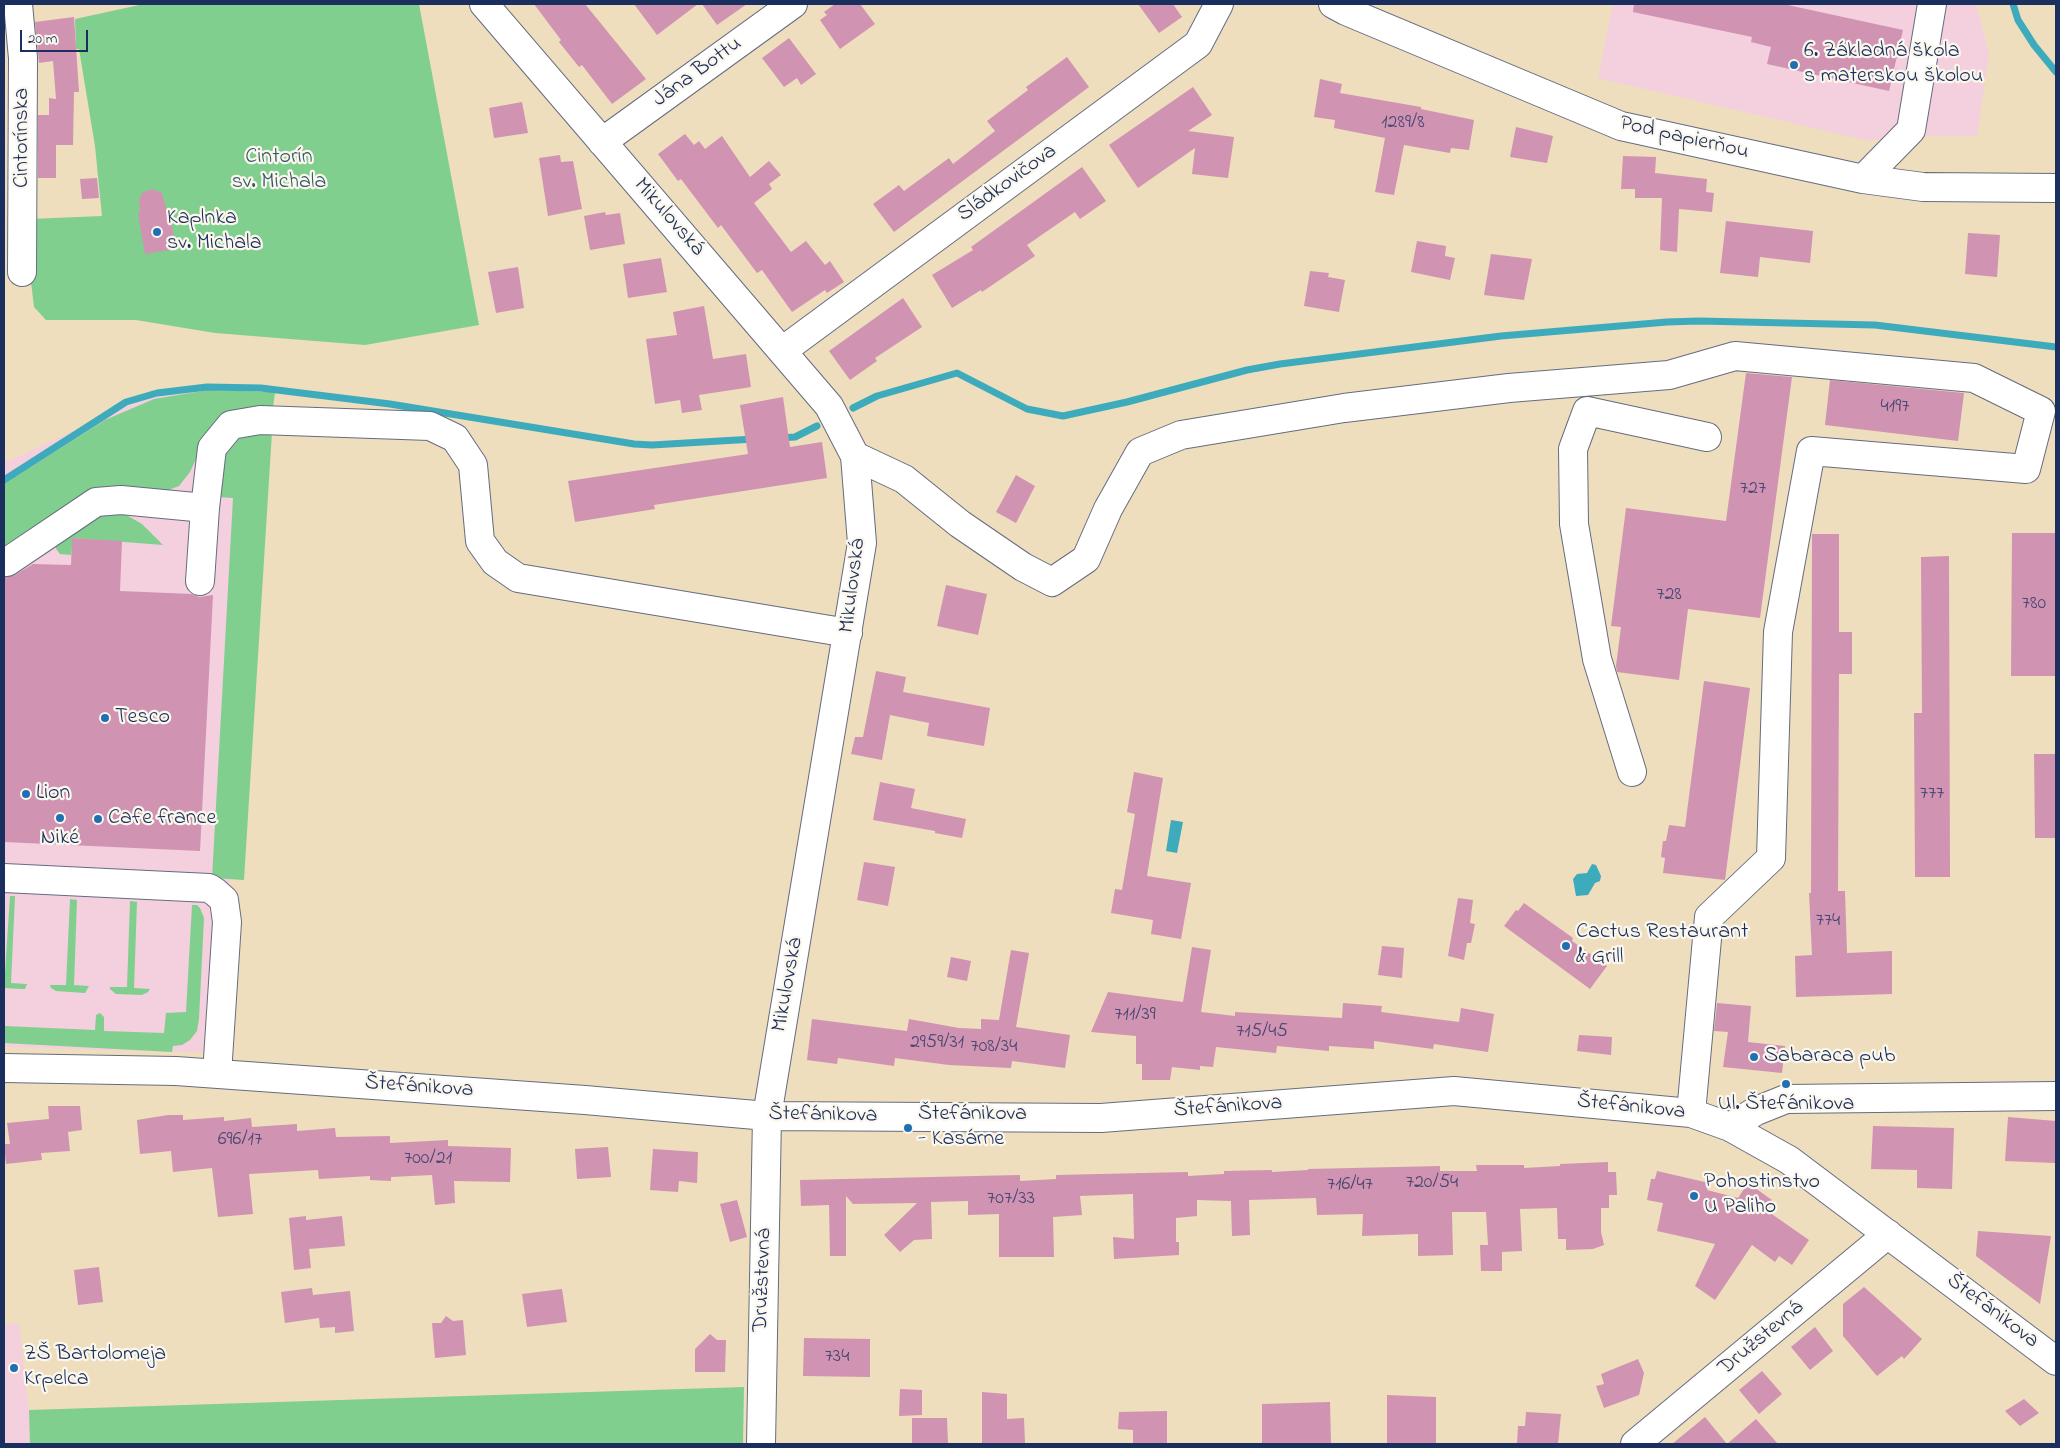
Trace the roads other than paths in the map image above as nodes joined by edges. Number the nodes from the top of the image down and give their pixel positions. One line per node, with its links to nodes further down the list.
1 (18, 4): 10 (street, Cintorínska)
2 (484, 4): 7 (street, Mikulovská)
3 (793, 4): 7 (street, Jána Bottu)
4 (1219, 4): 11 (street, Sládkovičova)
5 (1333, 4): 8 (street, Pod papierňou)
6 (1932, 4): 8 (street)
7 (602, 142): 11 (street, Mikulovská)
8 (1863, 179): 9 (street, Pod papierňou)
9 (2056, 188)
10 (22, 272)
11 (782, 351): 13 (street, Mikulovská)
12 (1707, 437): 18 (street)
13 (855, 456): 17 (street, Mikulovská); 23 (street)
14 (205, 508): 15 (street); 16 (street); 17 (street)
15 (7, 562)
16 (200, 581)
17 (848, 633): 24 (street, Mikulovská)
18 (1632, 772)
19 (4, 878): 21 (street)
20 (4, 1068): 21 (street, Štefánikova)
21 (217, 1074): 24 (street, Štefánikova)
22 (2056, 1096): 25 (street)
23 (1691, 1112): 24 (street, Štefánikova); 25 (street, Štefánikova)
24 (767, 1116): 28 (street, Družstevná)
25 (1730, 1127): 26 (street, Štefánikova)
26 (1888, 1234): 27 (street, Štefánikova); 29 (street, Družstevná)
27 (2056, 1361)
28 (761, 1444)
29 (1635, 1444)

